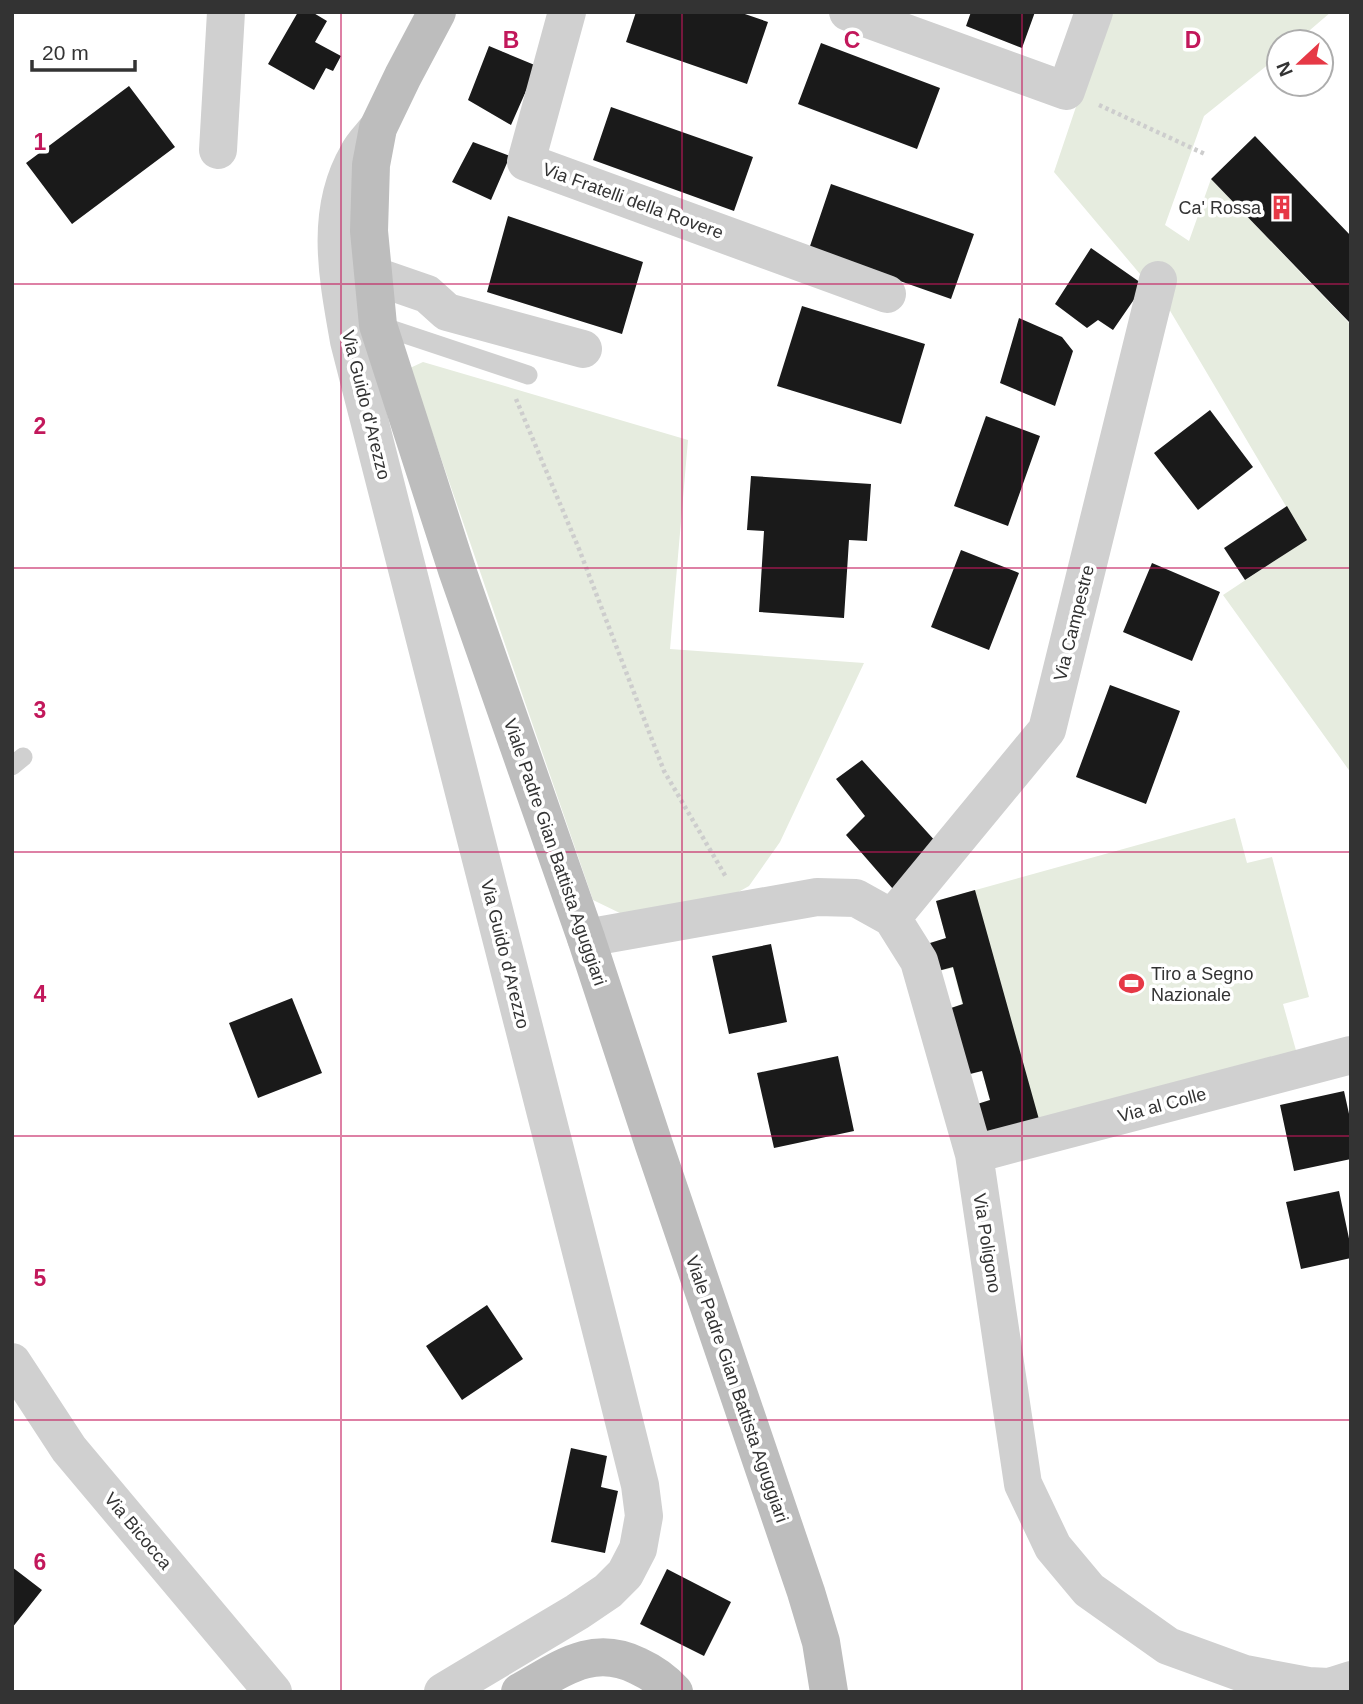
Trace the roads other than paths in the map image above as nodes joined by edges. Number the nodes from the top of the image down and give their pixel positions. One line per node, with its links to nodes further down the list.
1 (226, 12): 7 (street)
2 (437, 12): 6 (main road, Viale Padre Gian Battista Aguggiari)
3 (567, 12): 10 (street, Via Fratelli della Rovere)
4 (848, 12): 5 (street)
5 (1094, 12)
6 (378, 128): 8 (main road, Viale Padre Gian Battista Aguggiari); 21 (street, Via Guido d'Arezzo)
7 (218, 150)
8 (372, 275): 11 (main road, Viale Padre Gian Battista Aguggiari); 12 (street)
9 (1158, 280): 14 (street, Via Campestre)
10 (887, 294)
11 (378, 325): 13 (lane); 15 (main road, Viale Padre Gian Battista Aguggiari)
12 (583, 349)
13 (528, 375)
14 (892, 918): 15 (street, Via Poligono); 17 (street, Via Poligono)
15 (586, 938): 24 (main road, Viale Padre Gian Battista Aguggiari)
16 (1351, 1055): 17 (street, Via al Colle)
17 (974, 1154): 19 (street, Via Poligono)
18 (12, 1362): 20 (street, Via Bicocca)
19 (1351, 1680)
20 (273, 1692)
21 (443, 1692)
22 (520, 1692): 23 (main road)
23 (674, 1692)
24 (829, 1692)

